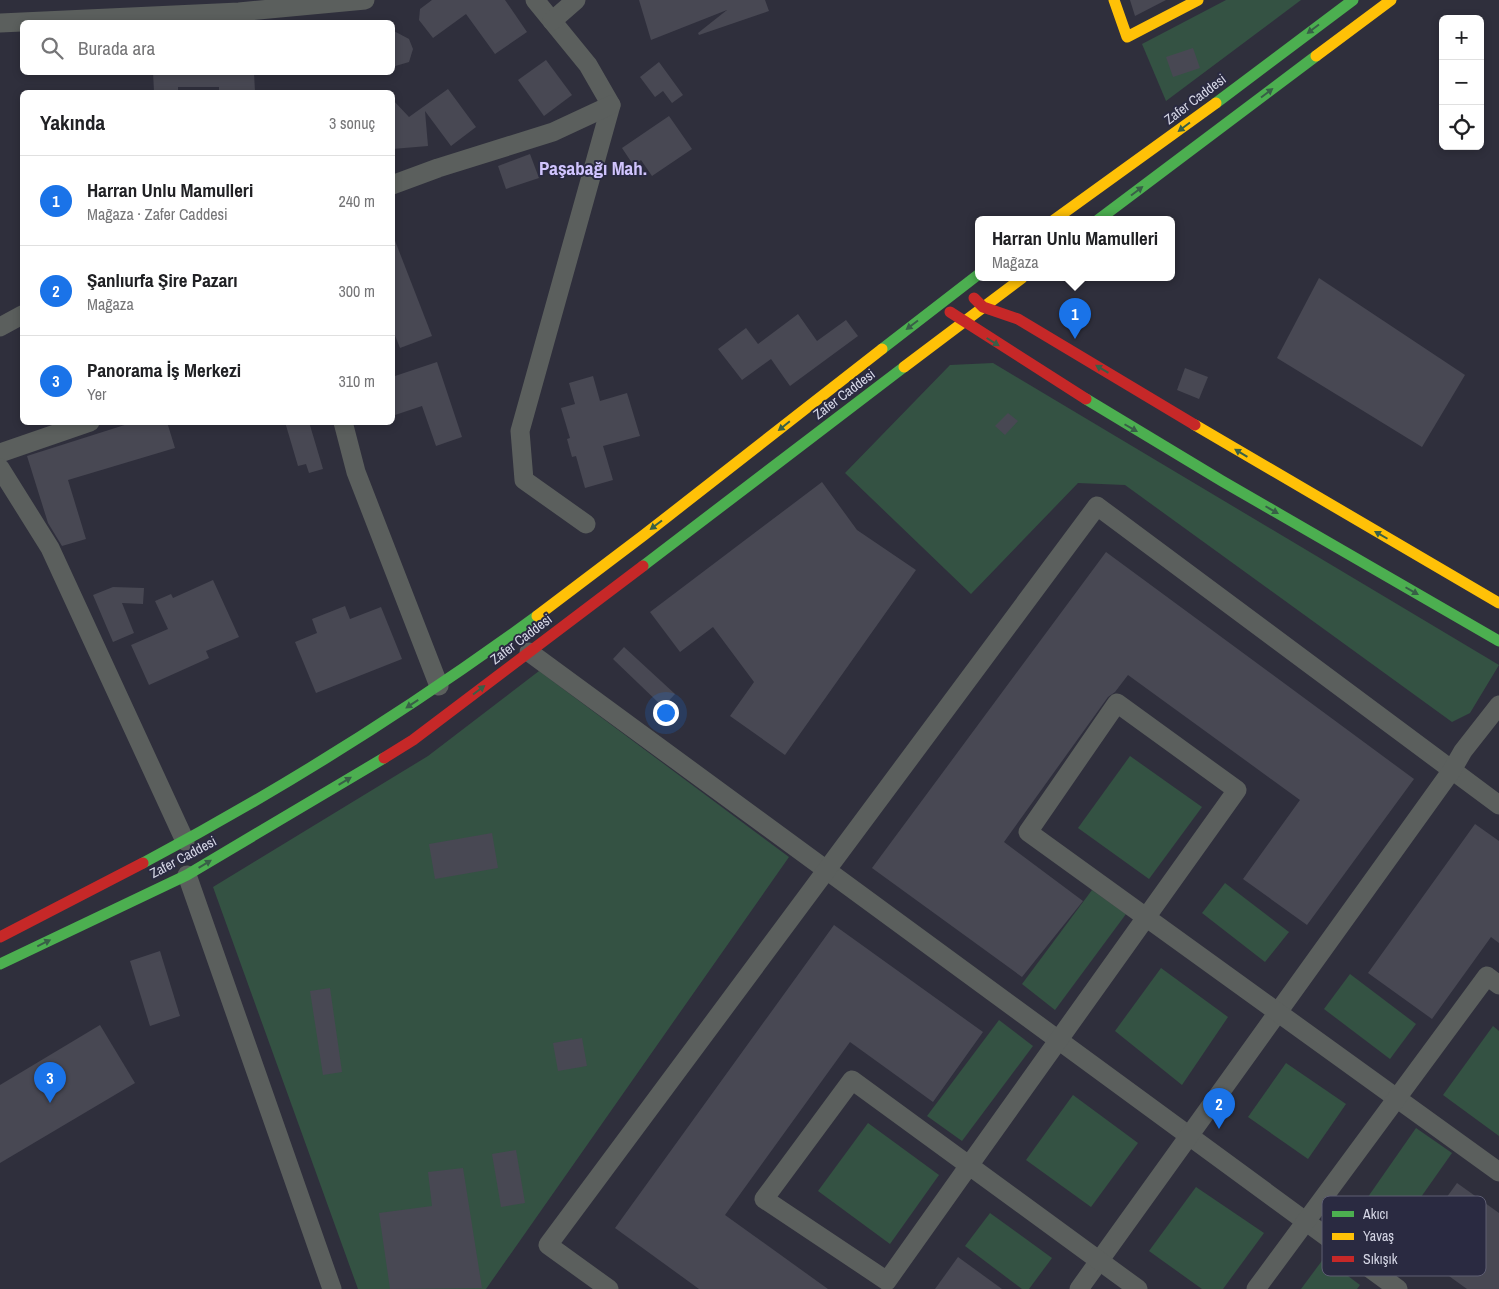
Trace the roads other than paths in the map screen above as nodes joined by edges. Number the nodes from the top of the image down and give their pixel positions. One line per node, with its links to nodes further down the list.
1 (365, 0): 8 (street)
2 (536, 0): 12 (street)
3 (576, 0): 12 (street)
4 (1114, 0): 7 (main road)
5 (1353, 0): 16 (main road, Zafer Caddesi, one-way to 16)
6 (1391, 0): 17 (main road, one-way to 6)
7 (1195, 1)
8 (171, 8): 9 (street)
9 (104, 9): 11 (street)
10 (20, 20): 13 (street)
11 (22, 20)
12 (552, 21): 14 (street)
13 (0, 23)
14 (611, 105): 15 (street); 30 (street)
15 (395, 184)
16 (1060, 216)
17 (1103, 216)
18 (975, 277): 20 (main road, Zafer Caddesi)
19 (1018, 281): 22 (main road, Zafer Caddesi)
20 (963, 286): 21 (main road, Zafer Caddesi); 22 (main road)
21 (939, 305): 24 (main road); 34 (main road, Zafer Caddesi, one-way to 34)
22 (983, 308): 24 (main road, Zafer Caddesi); 31 (main road, one-way to 22)
23 (20, 316): 25 (street)
24 (964, 322): 32 (main road, one-way to 32); 33 (main road, Zafer Caddesi)
25 (0, 327)
26 (81, 425): 28 (street)
27 (344, 425): 34 (street)
28 (0, 453)
29 (0, 468): 38 (street)
30 (586, 524)
31 (1499, 604)
32 (1499, 640)
33 (529, 652): 39 (street); 40 (main road, Zafer Caddesi, one-way to 33)
34 (439, 686): 38 (main road, Zafer Caddesi, one-way to 38)
35 (1499, 705): 36 (street)
36 (1452, 770): 37 (street); 39 (street); 45 (street)
37 (1499, 805)
38 (186, 841): 42 (main road, Zafer Caddesi)
39 (827, 870): 46 (street); 58 (street)
40 (186, 875): 43 (main road, Zafer Caddesi, one-way to 40); 57 (street)
41 (1146, 917): 41 (street); 45 (street); 46 (street)
42 (0, 937)
43 (0, 964)
44 (1499, 985): 47 (street)
45 (1278, 1012): 47 (street); 48 (street)
46 (1058, 1040): 48 (street); 49 (street)
47 (1397, 1098): 50 (street); 51 (street)
48 (1189, 1136): 53 (street); 55 (street)
49 (969, 1166): 49 (street); 55 (street)
50 (1499, 1172)
51 (1325, 1196)
52 (1322, 1200): 53 (street)
53 (1306, 1222): 54 (street); 61 (street)
54 (1322, 1234)
55 (1099, 1261): 59 (street); 60 (street)
56 (1380, 1276): 62 (street)
57 (332, 1289)
58 (609, 1289)
59 (1079, 1289)
60 (1138, 1289)
61 (1256, 1289)
62 (1398, 1289)

